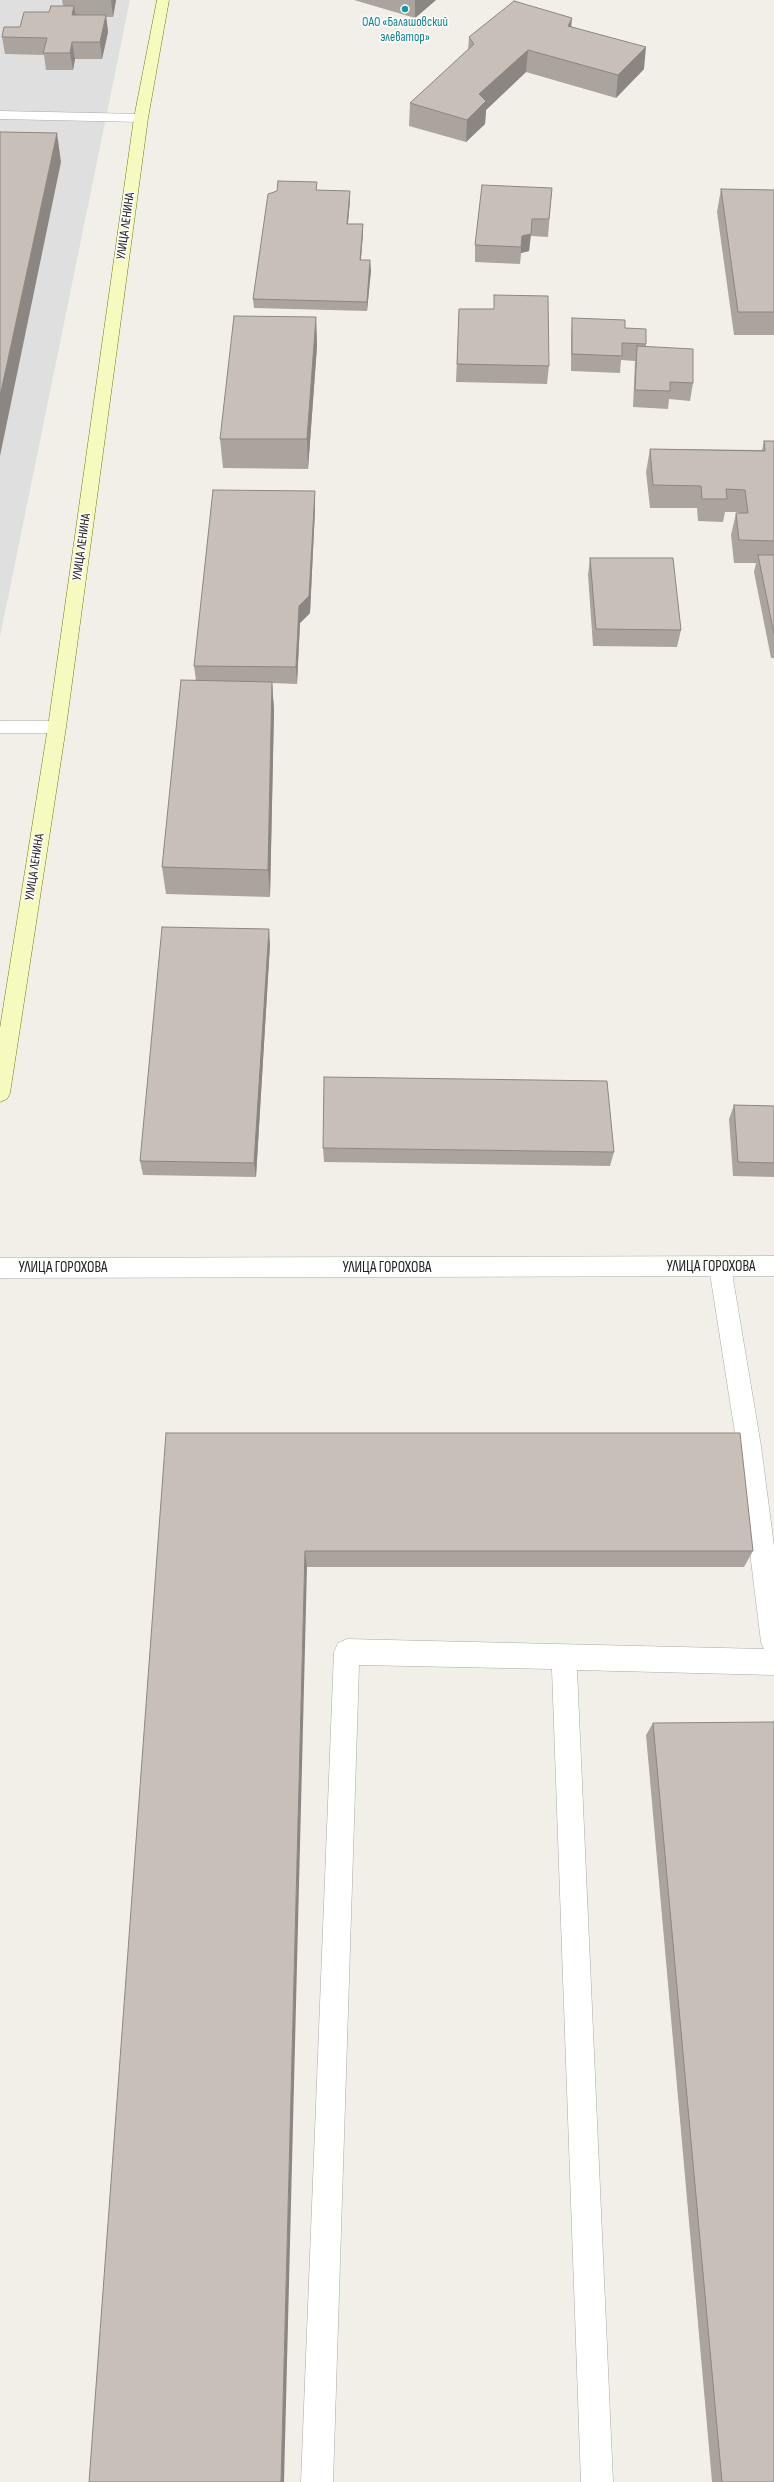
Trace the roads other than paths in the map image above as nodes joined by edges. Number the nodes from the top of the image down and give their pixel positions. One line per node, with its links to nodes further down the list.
1 (163, 0): 3 (street, УЛИЦА ЛЕНИНА)
2 (0, 115): 3 (street)
3 (141, 118): 5 (street, УЛИЦА ЛЕНИНА)
4 (0, 727): 5 (street)
5 (57, 727): 6 (street, УЛИЦА ЛЕНИНА)
6 (0, 1093)
7 (774, 1266): 8 (street, УЛИЦА ГОРОХОВА)
8 (720, 1267): 9 (street, УЛИЦА ГОРОХОВА); 10 (street)
9 (0, 1268)
10 (774, 1642)
11 (564, 1656): 12 (street); 13 (street); 14 (street)
12 (774, 1662)
13 (317, 2482)
14 (597, 2482)

